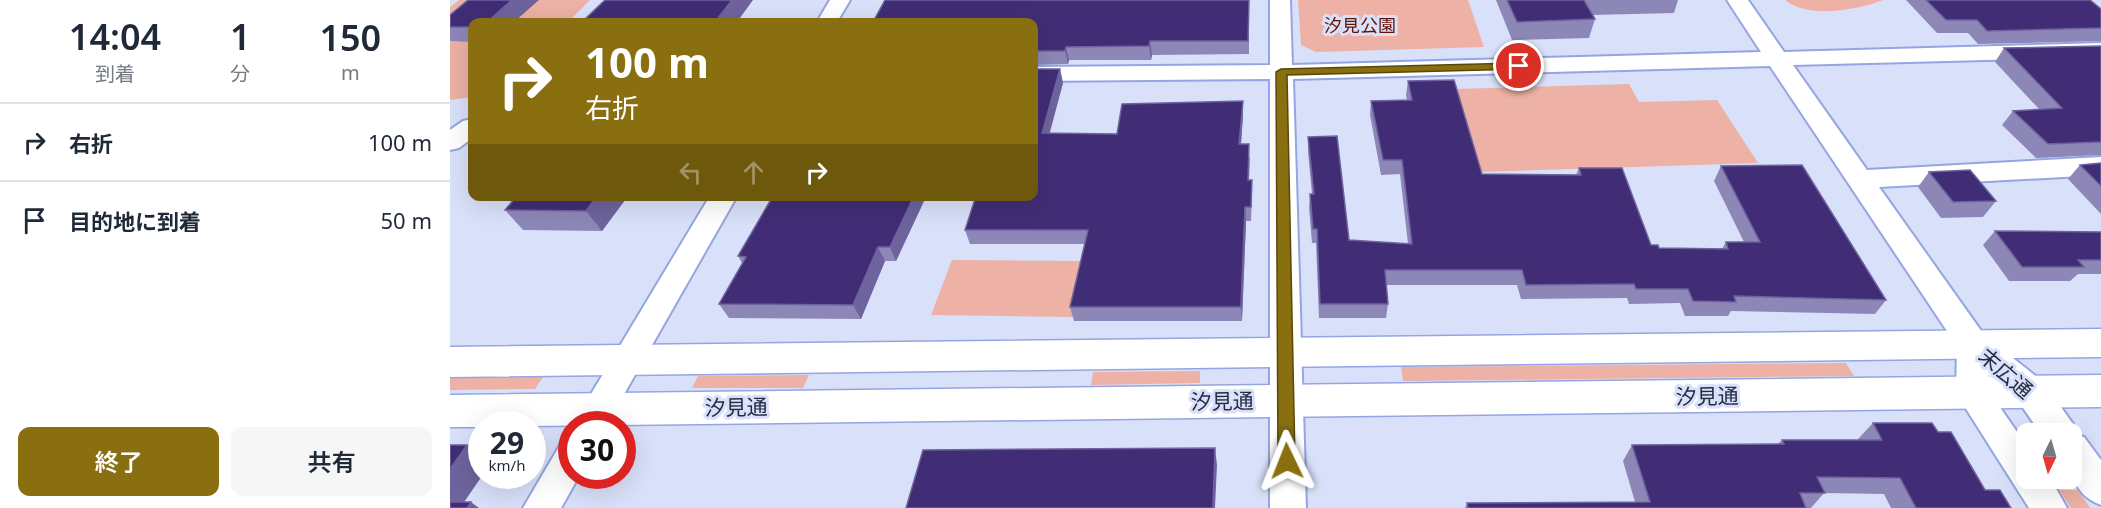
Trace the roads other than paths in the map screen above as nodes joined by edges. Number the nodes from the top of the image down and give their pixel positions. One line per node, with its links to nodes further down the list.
1 (840, 0): 4 (street)
2 (1280, 0): 7 (street)
3 (1737, 0): 6 (street)
4 (829, 18)
5 (2101, 50): 6 (street)
6 (1778, 60): 7 (street); 12 (street)
7 (1281, 72): 8 (street); 16 (street)
8 (1038, 74)
9 (468, 130): 10 (street)
10 (450, 142)
11 (2101, 166): 12 (street)
12 (1859, 179): 15 (street)
13 (721, 201): 17 (street)
14 (2101, 343): 15 (street)
15 (1973, 344): 16 (street); 20 (street, 末広通); 21 (street, 末広通)
16 (1285, 350): 17 (street); 22 (street)
17 (628, 360): 18 (street); 24 (street)
18 (450, 362)
19 (2101, 391): 20 (street, 汐見通)
20 (2031, 392): 21 (street, 汐見通); 27 (street, 末広通)
21 (1972, 393): 22 (street, 汐見通); 28 (street, 末広通)
22 (1285, 401): 26 (street, 汐見通); 34 (street)
23 (450, 411): 25 (street, 汐見通)
24 (598, 411)
25 (558, 415)
26 (636, 416)
27 (2053, 423)
28 (2016, 458)
29 (2082, 462): 32 (street)
30 (558, 479): 33 (street)
31 (2037, 489): 35 (street)
32 (2101, 489)
33 (541, 508)
34 (1288, 508)
35 (2049, 508)

